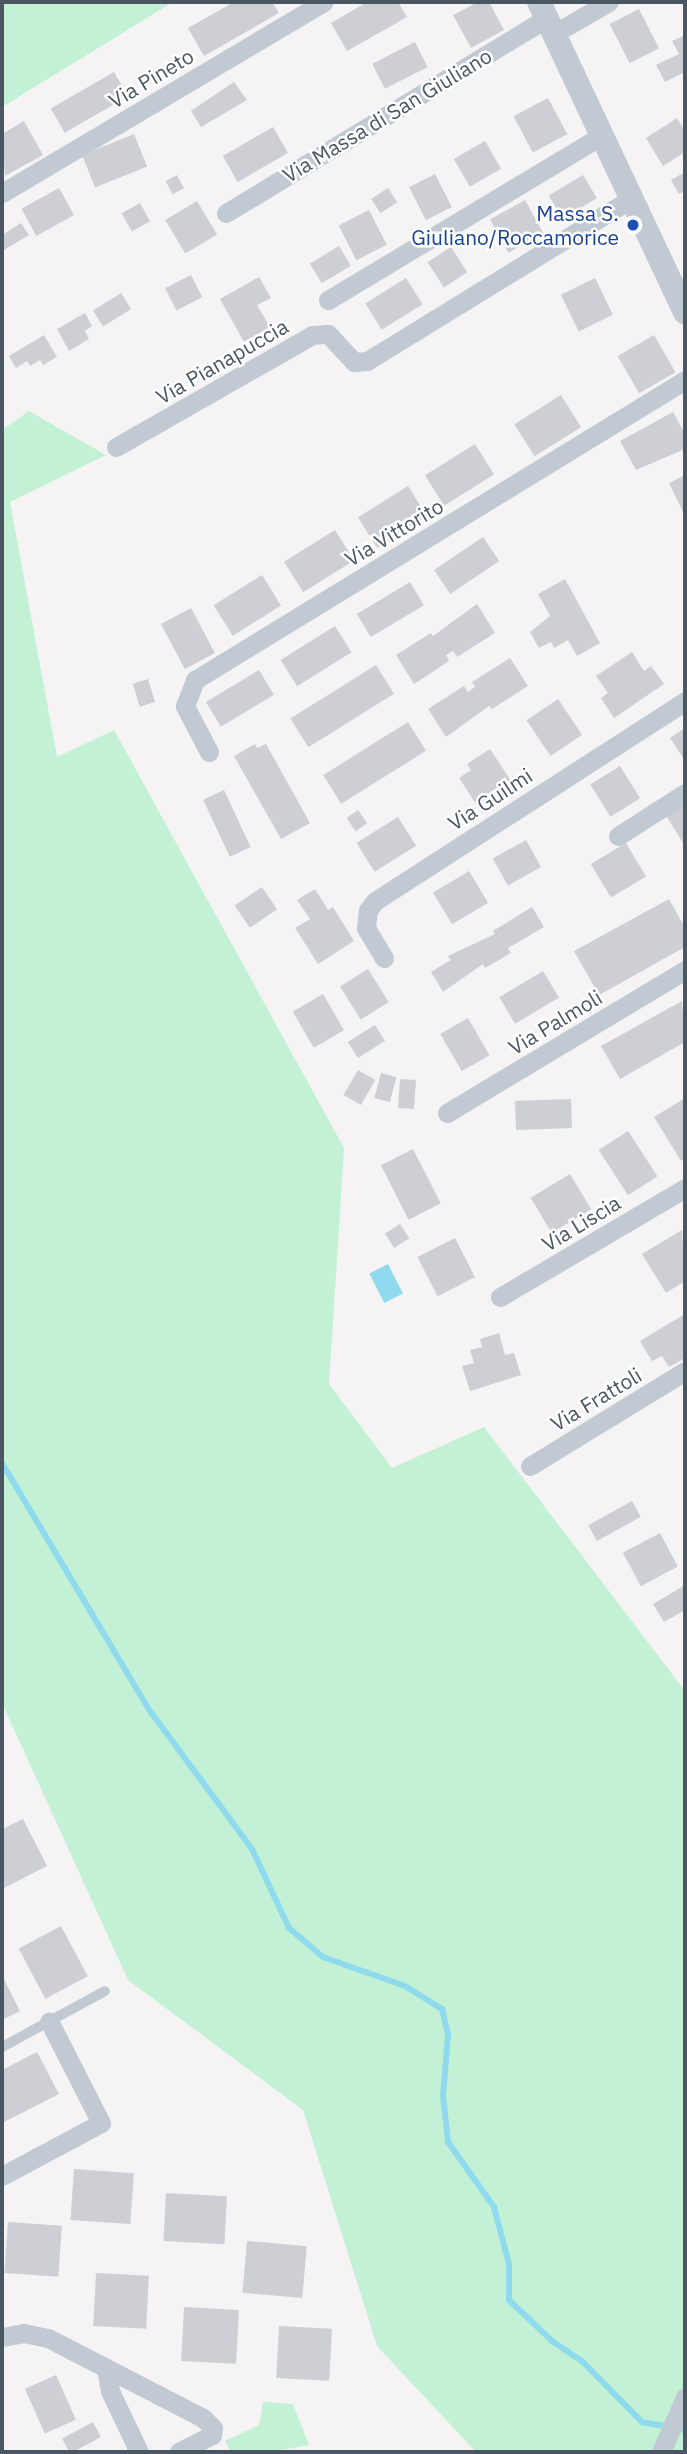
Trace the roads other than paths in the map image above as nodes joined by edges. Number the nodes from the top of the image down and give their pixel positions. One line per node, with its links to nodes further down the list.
1 (324, 2): 5 (street, Via Pineto)
2 (609, 2): 3 (street, Via Massa di San Giuliano)
3 (547, 18): 4 (street); 7 (street, Via Massa di San Giuliano)
4 (603, 135): 6 (street); 8 (street)
5 (2, 193)
6 (632, 198): 9 (street); 11 (street, Via Pianapuccia)
7 (226, 213)
8 (328, 300)
9 (685, 312)
10 (685, 380): 13 (street, Via Vittorito)
11 (116, 447)
12 (685, 701): 16 (street, Via Guilmi)
13 (209, 752)
14 (685, 793): 15 (street)
15 (618, 836)
16 (384, 958)
17 (685, 970): 18 (street, Via Palmoli)
18 (447, 1113)
19 (685, 1188): 20 (street, Via Liscia)
20 (500, 1297)
21 (685, 1371): 22 (street, Via Frattoli)
22 (530, 1466)
23 (105, 1991): 24 (lane)
24 (49, 2021): 25 (lane); 26 (street)
25 (2, 2047)
26 (2, 2176)
27 (2, 2337): 28 (street)
28 (106, 2368): 31 (street); 32 (street)
29 (685, 2397): 30 (street)
30 (667, 2436)
31 (139, 2452)
32 (179, 2452)

